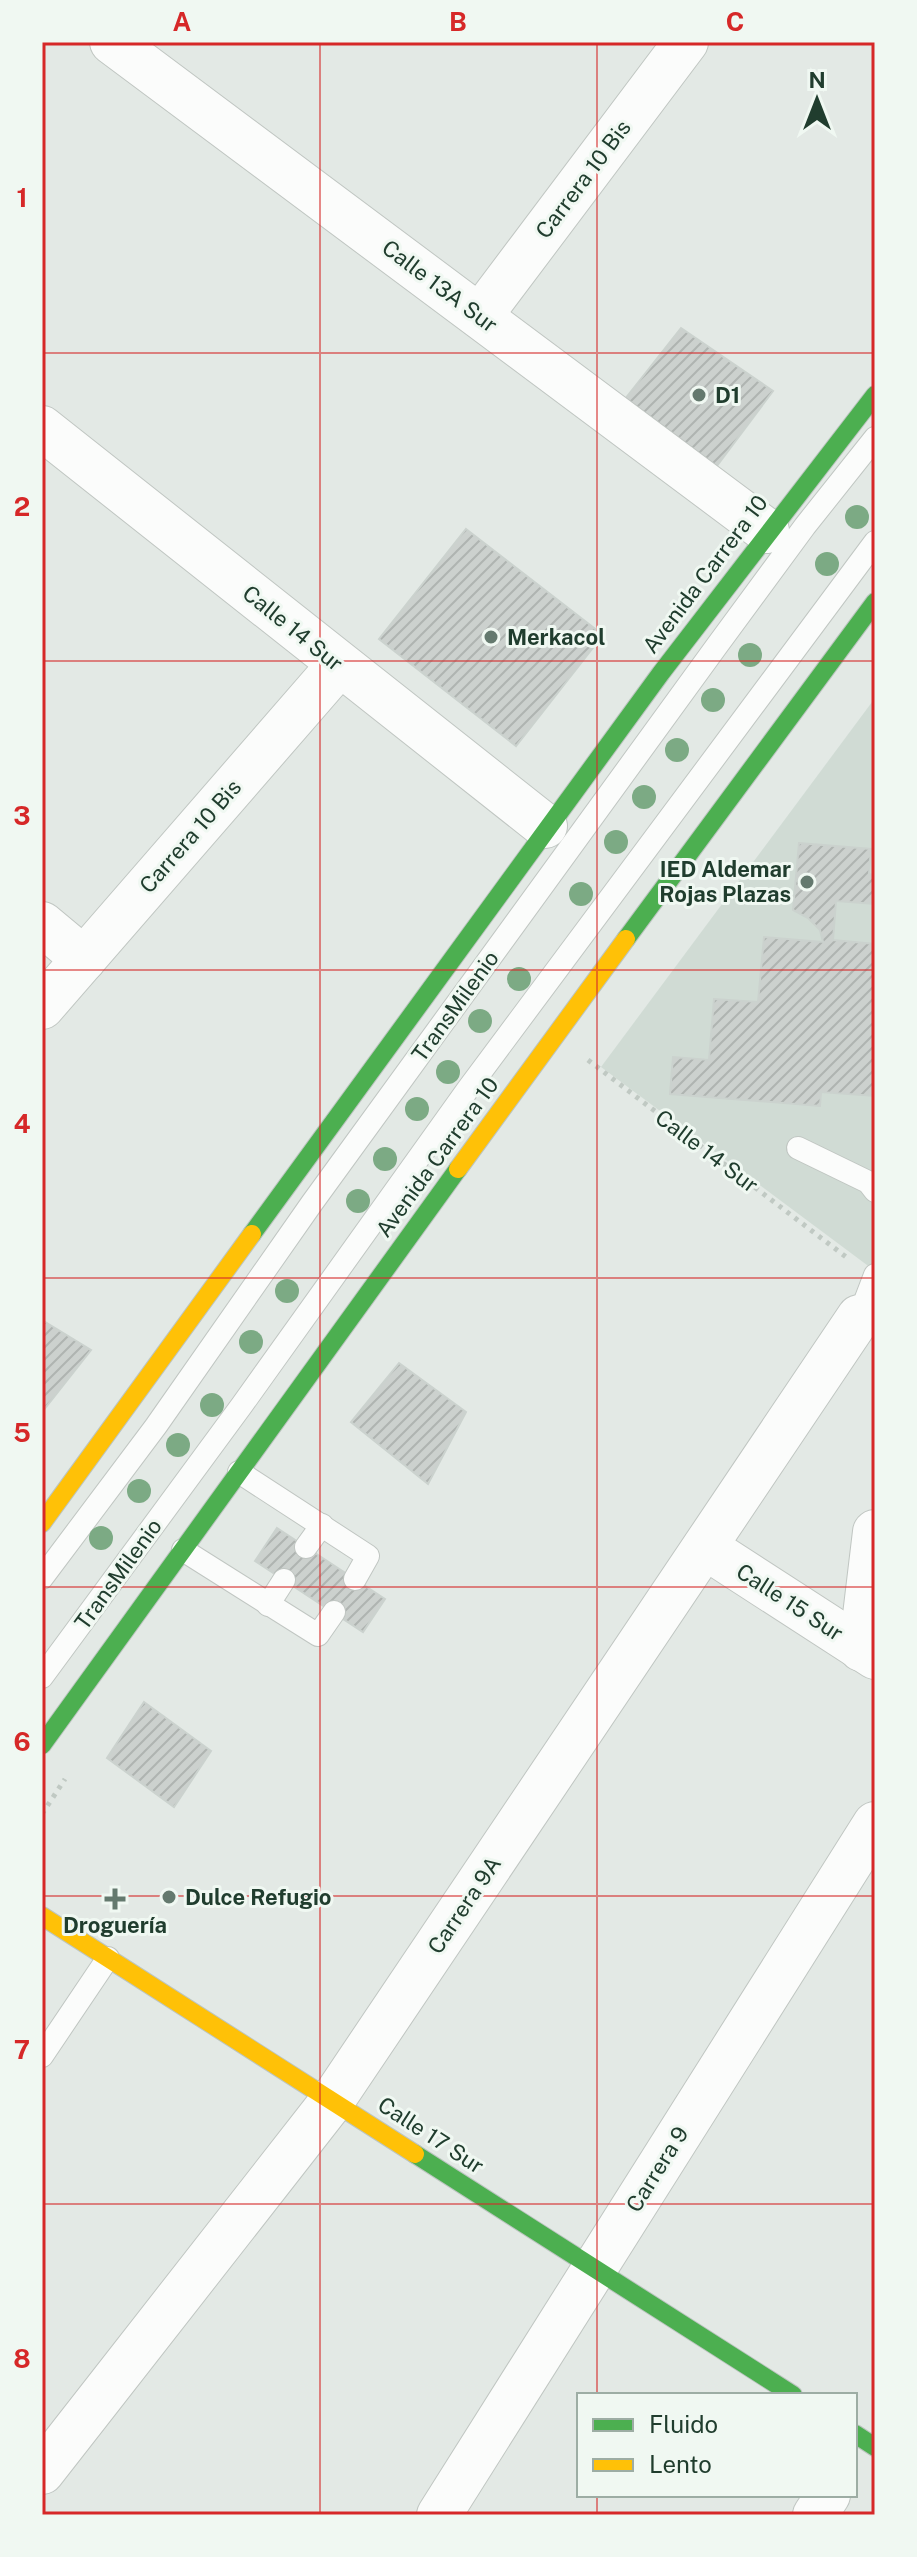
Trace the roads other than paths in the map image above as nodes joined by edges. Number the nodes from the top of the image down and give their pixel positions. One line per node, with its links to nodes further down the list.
1 (112, 42): 3 (street, Calle 13A Sur)
2 (686, 42): 3 (street, Carrera 10 Bis)
3 (480, 316): 7 (street, Calle 13A Sur)
4 (875, 395): 7 (main road, Avenida Carrera 10)
5 (42, 428): 10 (street, Calle 14 Sur)
6 (875, 438): 26 (lane, TransMilenio)
7 (767, 531): 11 (main road, Avenida Carrera 10)
8 (875, 542): 32 (lane, TransMilenio)
9 (875, 602): 19 (main road, Avenida Carrera 10)
10 (339, 665): 11 (street, Calle 14 Sur); 13 (street, Carrera 10 Bis)
11 (545, 826): 20 (main road, Avenida Carrera 10)
12 (42, 924): 13 (street)
13 (84, 959): 14 (street, Carrera 10 Bis)
14 (42, 1007)
15 (798, 1148): 16 (lane)
16 (875, 1191)
17 (867, 1271): 18 (lane)
18 (863, 1330): 24 (street, Carrera 9A)
19 (239, 1472): 21 (lane); 25 (main road, Avenida Carrera 10)
20 (42, 1523)
21 (322, 1525): 23 (lane); 27 (lane)
22 (875, 1532): 31 (street)
23 (306, 1547)
24 (705, 1547): 31 (street, Calle 15 Sur); 38 (street, Carrera 9A)
25 (183, 1550): 29 (lane); 33 (main road, Avenida Carrera 10)
26 (42, 1578)
27 (355, 1579)
28 (284, 1580): 29 (lane)
29 (268, 1605): 30 (lane)
30 (334, 1612)
31 (868, 1653)
32 (42, 1677)
33 (42, 1745)
34 (875, 1824): 39 (street, Carrera 9)
35 (42, 1916): 36 (main road, Calle 17 Sur)
36 (108, 1958): 37 (lane); 38 (main road, Calle 17 Sur)
37 (42, 2056)
38 (332, 2101): 39 (main road, Calle 17 Sur); 41 (street, Carrera 9A)
39 (594, 2268): 40 (main road, Calle 17 Sur); 43 (street, Carrera 9)
40 (790, 2393)
41 (42, 2472)
42 (827, 2497): 44 (street)
43 (439, 2515)
44 (815, 2515)

